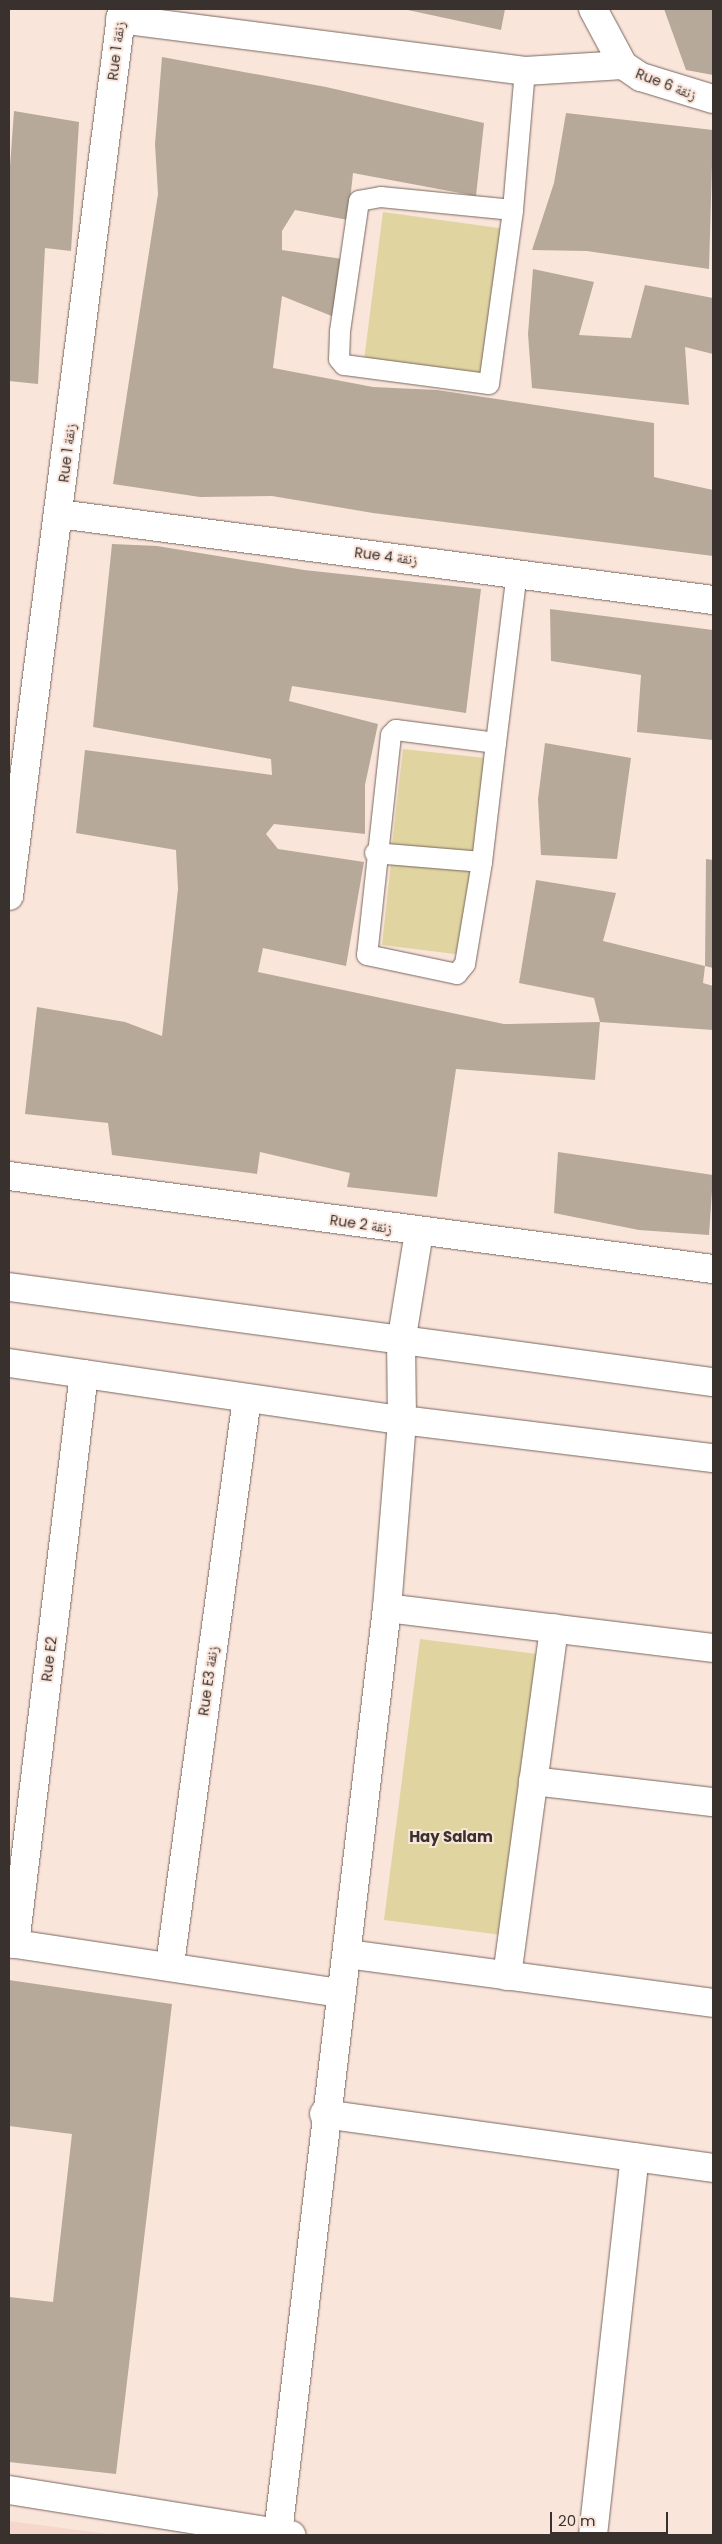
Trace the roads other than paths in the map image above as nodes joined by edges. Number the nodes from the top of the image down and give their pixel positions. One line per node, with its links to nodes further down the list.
1 (593, 9): 3 (street, Rue 6 زنقة)
2 (121, 14): 4 (street); 7 (street, Rue 1 زنقة)
3 (623, 65): 4 (street); 5 (street, Rue 6 زنقة)
4 (525, 71): 6 (lane)
5 (713, 100)
6 (513, 210): 6 (lane)
7 (59, 514): 8 (street, Rue 4 زنقة); 13 (street, Rue 1 زنقة)
8 (517, 572): 9 (street, Rue 4 زنقة); 10 (lane)
9 (713, 600)
10 (496, 743): 11 (lane); 12 (lane)
11 (375, 853): 12 (lane); 12 (lane)
12 (482, 862)
13 (9, 896)
14 (9, 1176): 15 (street, Rue 2 زنقة)
15 (419, 1232): 16 (street, Rue 2 زنقة); 18 (street)
16 (713, 1269)
17 (9, 1287): 18 (street)
18 (401, 1343): 21 (street); 23 (street)
19 (9, 1363): 20 (street)
20 (84, 1374): 22 (street); 30 (street, Rue E2)
21 (713, 1382)
22 (247, 1398): 23 (street); 32 (street, Rue E3 زنقة)
23 (402, 1420): 24 (street); 25 (street)
24 (713, 1458)
25 (387, 1608): 26 (street); 31 (street)
26 (554, 1628): 27 (street); 28 (street)
27 (713, 1648)
28 (533, 1781): 29 (street); 33 (street)
29 (713, 1802)
30 (12, 1943): 32 (street)
31 (347, 1954): 33 (street); 34 (street)
32 (170, 1964): 34 (street)
33 (507, 1976): 35 (street)
34 (341, 1993): 36 (street)
35 (713, 2004)
36 (324, 2114): 37 (street); 40 (street)
37 (635, 2157): 38 (street); 41 (street)
38 (713, 2168)
39 (9, 2490): 40 (street)
40 (284, 2534)
41 (593, 2535)

